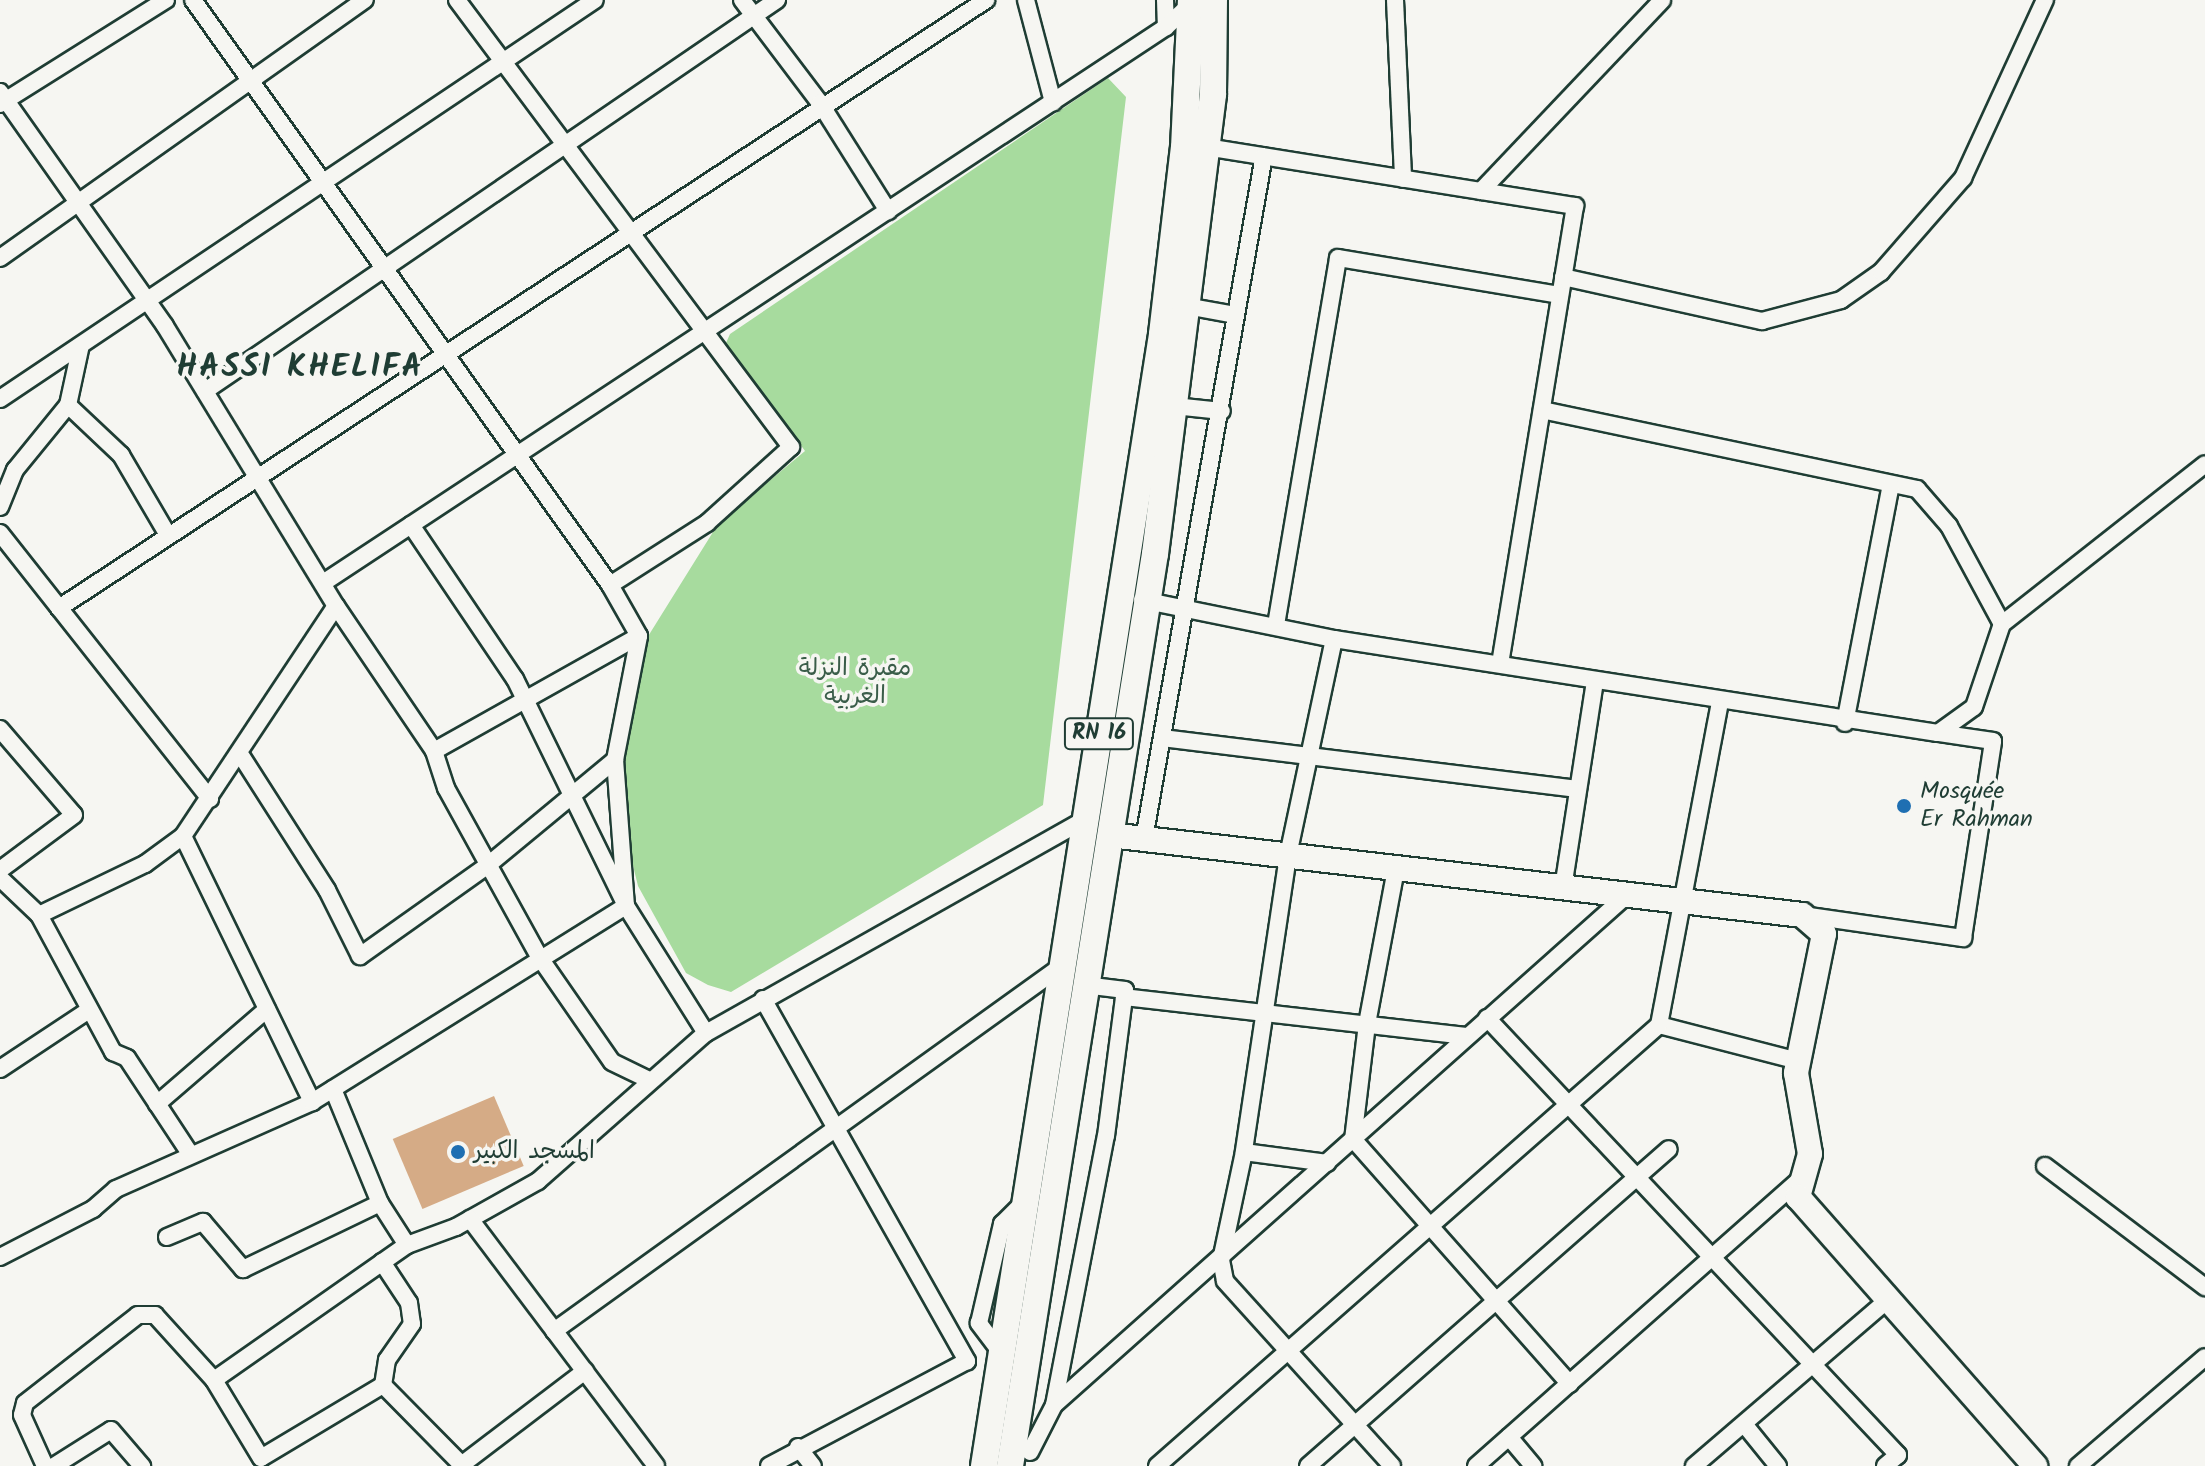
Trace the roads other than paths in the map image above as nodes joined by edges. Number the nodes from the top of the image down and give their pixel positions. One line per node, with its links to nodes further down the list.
1 (166, 0): 19 (street)
2 (193, 0): 18 (street)
3 (365, 0): 18 (street)
4 (457, 0): 17 (street)
5 (595, 0): 17 (street)
6 (742, 0): 15 (street)
7 (777, 0): 15 (street)
8 (986, 0): 21 (street)
9 (1026, 0): 20 (street)
10 (1165, 0): 16 (street)
11 (1395, 0): 25 (street)
12 (1662, 0): 27 (street)
13 (2045, 0): 33 (street)
14 (1198, 1): 16 (street); 22 (main road, RN 16); 57 (main road, RN 16)
15 (753, 16): 21 (street); 23 (street)
16 (1166, 27): 20 (street)
17 (502, 62): 23 (street); 26 (street)
18 (251, 80): 26 (street); 28 (street)
19 (2, 99): 28 (street)
20 (1053, 102): 29 (street)
21 (820, 103): 29 (street); 30 (street)
22 (1206, 147): 24 (street); 36 (main road, RN 16)
23 (566, 148): 30 (street); 32 (street)
24 (1264, 156): 25 (street); 37 (street)
25 (1403, 179): 27 (street)
26 (323, 183): 32 (street); 35 (street)
27 (1481, 191): 33 (street)
28 (79, 204): 31 (street); 35 (street)
29 (888, 211): 38 (street)
30 (632, 233): 38 (street); 40 (street)
31 (0, 258)
32 (386, 271): 40 (street); 41 (street)
33 (1563, 277): 34 (street)
34 (1560, 295): 45 (street); 63 (street)
35 (147, 300): 39 (street); 41 (street)
36 (1186, 306): 37 (street); 44 (main road, RN 16)
37 (1236, 315): 46 (street)
38 (707, 332): 47 (street); 56 (street)
39 (81, 345): 42 (street); 43 (street)
40 (448, 357): 47 (street); 49 (street)
41 (205, 391): 49 (street)
42 (0, 399)
43 (68, 405): 51 (street); 54 (street)
44 (1174, 406): 46 (street); 58 (main road, RN 16)
45 (1542, 410): 50 (street); 66 (street)
46 (1222, 411): 61 (street)
47 (516, 454): 52 (street); 56 (street)
48 (2205, 464): 62 (street)
49 (257, 477): 54 (street); 55 (street)
50 (1891, 484): 62 (street); 70 (street)
51 (0, 507)
52 (411, 525): 55 (street); 68 (street)
53 (0, 533): 60 (street)
54 (168, 535): 60 (street)
55 (323, 583): 59 (street)
56 (610, 585): 64 (street)
57 (1121, 597): 58 (street); 81 (main road, RN 16)
58 (1148, 601): 61 (street); 82 (main road, RN 16)
59 (336, 606): 74 (street); 76 (street)
60 (59, 608): 80 (street)
61 (1186, 608): 63 (street); 73 (street)
62 (2002, 624): 72 (street)
63 (1276, 625): 65 (street)
64 (639, 636): 68 (street); 77 (street)
65 (1334, 639): 66 (street); 75 (street)
66 (1500, 664): 67 (street)
67 (1595, 681): 69 (street); 78 (street)
68 (523, 697): 74 (street); 79 (street)
69 (1720, 703): 70 (street); 92 (street)
70 (1845, 723): 72 (street)
71 (0, 729): 88 (street)
72 (1938, 733): 95 (street)
73 (1162, 738): 75 (street); 84 (street)
74 (434, 751): 86 (street)
75 (1310, 754): 78 (street); 85 (street)
76 (242, 757): 80 (street); 86 (street)
77 (615, 760): 79 (street); 93 (street)
78 (1578, 789): 90 (street)
79 (567, 796): 86 (street); 93 (street)
80 (210, 799): 83 (street)
81 (1086, 819): 97 (main road, RN 16); 100 (street)
82 (1110, 835): 84 (street); 98 (main road, RN 16)
83 (183, 836): 94 (street); 101 (street)
84 (1144, 839): 85 (street)
85 (1288, 856): 87 (street); 103 (street)
86 (488, 865): 96 (street)
87 (1396, 869): 90 (street); 105 (street)
88 (0, 870)
89 (0, 878): 94 (street)
90 (1563, 888): 91 (street)
91 (1627, 895): 92 (street); 104 (street)
92 (1683, 902): 95 (street); 106 (street)
93 (626, 906): 96 (street); 107 (street)
94 (39, 915): 102 (street)
95 (1802, 915): 109 (street)
96 (540, 958): 111 (street); 112 (street)
97 (1063, 965): 116 (street); 139 (main road, RN 16)
98 (1086, 985): 99 (street); 152 (main road, RN 16)
99 (1124, 997): 103 (street); 147 (street)
100 (763, 999): 107 (street); 116 (street)
101 (267, 1009): 113 (street); 114 (street)
102 (89, 1010): 110 (street); 114 (street)
103 (1263, 1011): 105 (street); 119 (street)
104 (1487, 1018): 108 (street); 115 (street)
105 (1367, 1024): 108 (street); 117 (street)
106 (1659, 1025): 109 (street); 115 (street)
107 (706, 1033): 111 (street)
108 (1465, 1036): 117 (street)
109 (1798, 1061): 123 (street)
110 (0, 1069)
111 (649, 1080): 126 (street)
112 (333, 1089): 113 (street); 125 (street)
113 (312, 1102): 120 (street)
114 (157, 1104): 120 (street)
115 (1569, 1105): 124 (street); 127 (street)
116 (833, 1130): 137 (street); 141 (street)
117 (1353, 1139): 121 (street); 127 (street)
118 (1669, 1149): 124 (street)
119 (1244, 1152): 121 (street); 132 (street)
120 (191, 1155): 130 (street)
121 (1327, 1163): 132 (street)
122 (2045, 1166): 134 (street)
123 (1804, 1177): 131 (street); 135 (street)
124 (1638, 1179): 131 (street); 136 (street)
125 (380, 1203): 128 (street); 129 (street)
126 (470, 1219): 129 (street); 137 (street)
127 (1427, 1226): 136 (street); 138 (street)
128 (167, 1237)
129 (407, 1245): 133 (street)
130 (3, 1250)
131 (1714, 1259): 142 (street); 145 (street)
132 (1221, 1260): 138 (street); 147 (street)
133 (382, 1262): 144 (street); 146 (street)
134 (2205, 1287)
135 (1889, 1299): 142 (street); 172 (street)
136 (1494, 1302): 145 (street); 149 (street)
137 (554, 1331): 143 (street)
138 (1288, 1349): 149 (street); 153 (street)
139 (996, 1350): 141 (street); 162 (main road, RN 16)
140 (2205, 1357): 173 (street)
141 (967, 1361): 151 (street)
142 (1814, 1366): 148 (street); 171 (street)
143 (585, 1371): 158 (street); 159 (street)
144 (214, 1380): 154 (street); 155 (street)
145 (1570, 1384): 150 (street)
146 (383, 1385): 154 (street); 158 (street)
147 (1054, 1405): 152 (street)
148 (1744, 1424): 169 (street); 170 (street)
149 (1357, 1425): 165 (street); 166 (street)
150 (1509, 1437): 167 (street); 168 (street)
151 (798, 1447): 160 (street); 161 (street)
152 (1018, 1451): 163 (street)
153 (1177, 1460): 164 (street)
154 (262, 1462)
155 (45, 1466)
156 (54, 1466): 157 (street)
157 (142, 1466)
158 (462, 1466)
159 (656, 1466)
160 (769, 1466)
161 (813, 1466)
162 (984, 1466)
163 (1043, 1466)
164 (1157, 1466)
165 (1308, 1466)
166 (1392, 1466)
167 (1476, 1466)
168 (1533, 1466)
169 (1694, 1466)
170 (1778, 1466)
171 (1885, 1466)
172 (2035, 1466)
173 (2078, 1466)

